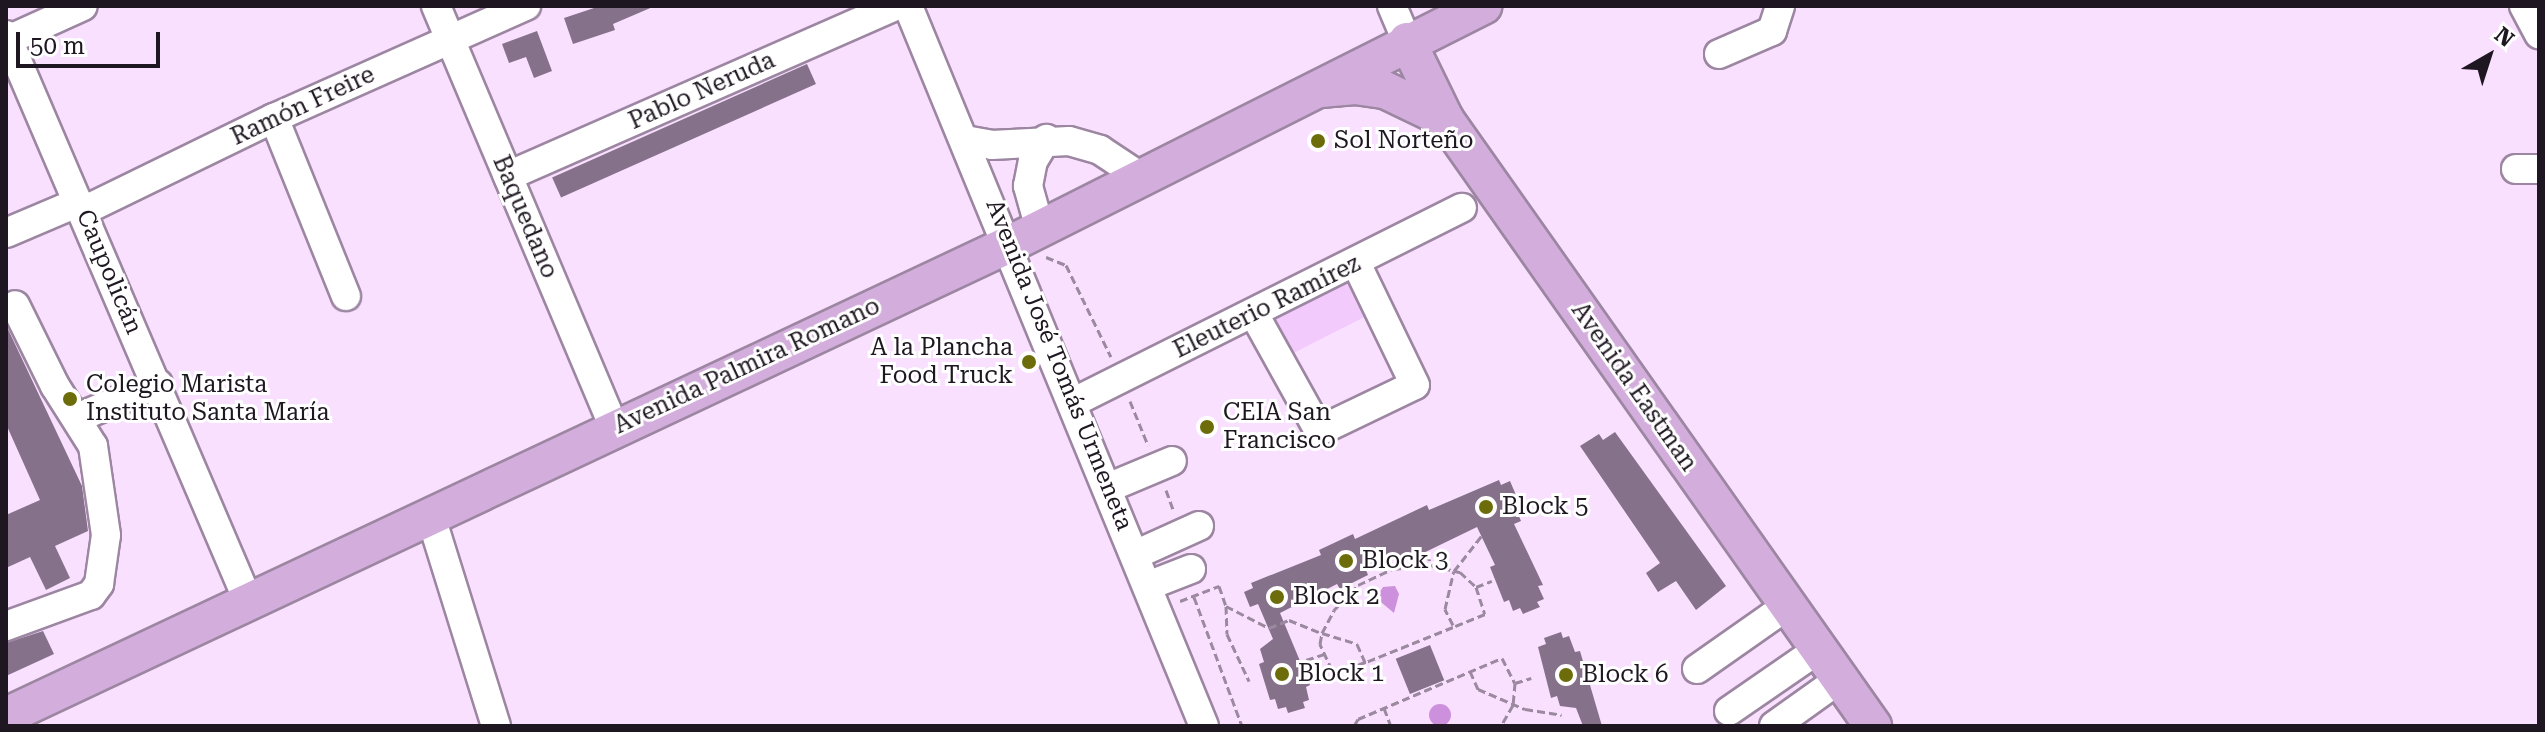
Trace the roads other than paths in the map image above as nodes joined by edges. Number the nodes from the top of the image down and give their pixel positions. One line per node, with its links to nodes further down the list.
1 (83, 6): 11 (street)
2 (436, 6): 12 (street, Baquedano)
3 (526, 6): 12 (street, Ramón Freire)
4 (896, 6): 20 (street, Pablo Neruda)
5 (908, 6): 19 (street, Avenida José Tomás Urmeneta)
6 (1392, 6): 13 (street)
7 (1483, 6): 13 (main road, Avenida Palmira Romano)
8 (1780, 6): 14 (street)
9 (2524, 6): 10 (street)
10 (2539, 34)
11 (7, 38): 22 (street, Caupolicán)
12 (450, 39): 16 (street, Ramón Freire); 20 (street, Baquedano)
13 (1407, 41): 15 (main road, Avenida Palmira Romano); 17 (main road, Avenida Eastman)
14 (1719, 54)
15 (1301, 95): 17 (main road); 21 (main road, Avenida Palmira Romano)
16 (274, 118): 22 (street, Ramón Freire); 27 (street)
17 (1445, 119): 42 (main road, Avenida Eastman)
18 (1046, 139): 19 (street); 21 (street); 25 (street)
19 (965, 140): 25 (street, Avenida José Tomás Urmeneta)
20 (508, 176): 33 (street, Baquedano)
21 (1141, 177): 25 (main road, Avenida Palmira Romano)
22 (81, 206): 24 (street, Ramón Freire); 30 (street, Caupolicán)
23 (1462, 208): 26 (street, Eleuterio Ramírez)
24 (6, 233)
25 (1025, 237): 31 (street, Avenida José Tomás Urmeneta); 33 (main road, Avenida Palmira Romano)
26 (1356, 263): 29 (street, Eleuterio Ramírez); 29 (street)
27 (346, 296)
28 (15, 305): 32 (street)
29 (1254, 314): 31 (street, Eleuterio Ramírez)
30 (158, 384): 32 (street); 41 (street, Caupolicán)
31 (1072, 403): 35 (street, Avenida José Tomás Urmeneta)
32 (77, 418): 43 (street)
33 (614, 428): 36 (main road, Avenida Palmira Romano)
34 (1172, 461): 35 (street)
35 (1110, 487): 38 (street, Avenida José Tomás Urmeneta)
36 (430, 514): 41 (main road, Avenida Palmira Romano); 49 (street)
37 (1199, 526): 38 (street)
38 (1137, 554): 40 (street, Avenida José Tomás Urmeneta)
39 (1189, 579): 40 (street)
40 (1155, 597): 50 (street, Avenida José Tomás Urmeneta)
41 (247, 598): 48 (main road, Avenida Palmira Romano)
42 (1788, 605): 44 (main road, Avenida Eastman); 45 (street)
43 (6, 626)
44 (1819, 649): 46 (main road, Avenida Eastman); 47 (street)
45 (1697, 669)
46 (1840, 679): 51 (street); 52 (main road, Avenida Eastman)
47 (1729, 711)
48 (6, 716)
49 (496, 726)
50 (1204, 726)
51 (1774, 726)
52 (1873, 726)

